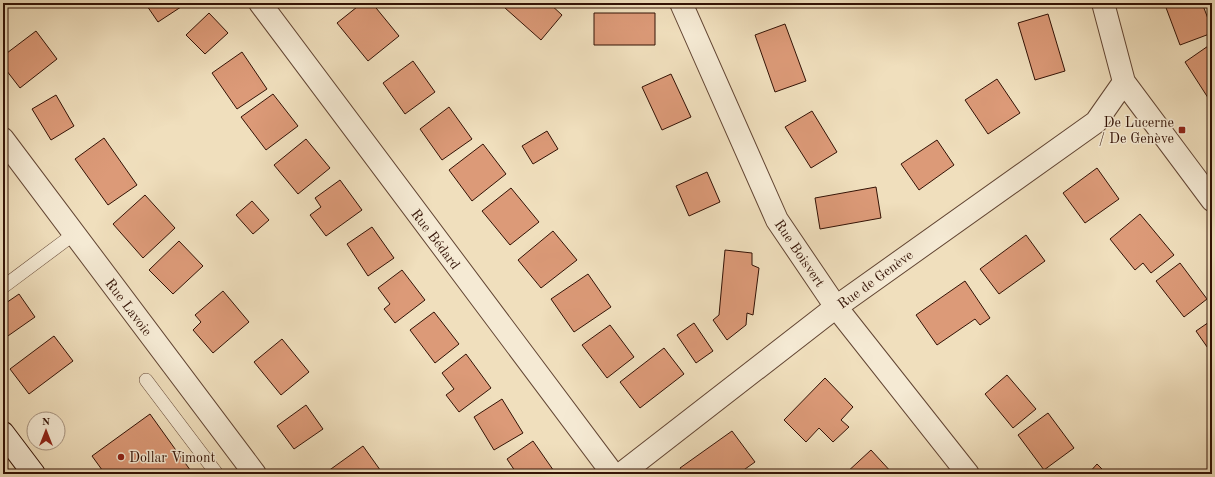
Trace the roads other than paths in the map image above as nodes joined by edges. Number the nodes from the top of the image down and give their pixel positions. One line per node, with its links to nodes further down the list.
1 (260, 3): 15 (street, Rue Bédard)
2 (681, 3): 9 (street, Rue Boisvert)
3 (1103, 3): 4 (street)
4 (1124, 82): 6 (street); 9 (street, Rue de Genève)
5 (3, 139): 7 (street, Rue Lavoie)
6 (1212, 200)
7 (74, 234): 8 (lane); 14 (street, Rue Lavoie)
8 (3, 286)
9 (836, 307): 16 (street, Rue de Genève); 17 (street, Rue Boisvert)
10 (146, 380): 13 (lane)
11 (3, 433): 12 (street)
12 (34, 474)
13 (217, 474)
14 (256, 474)
15 (613, 474)
16 (621, 474)
17 (968, 474)

